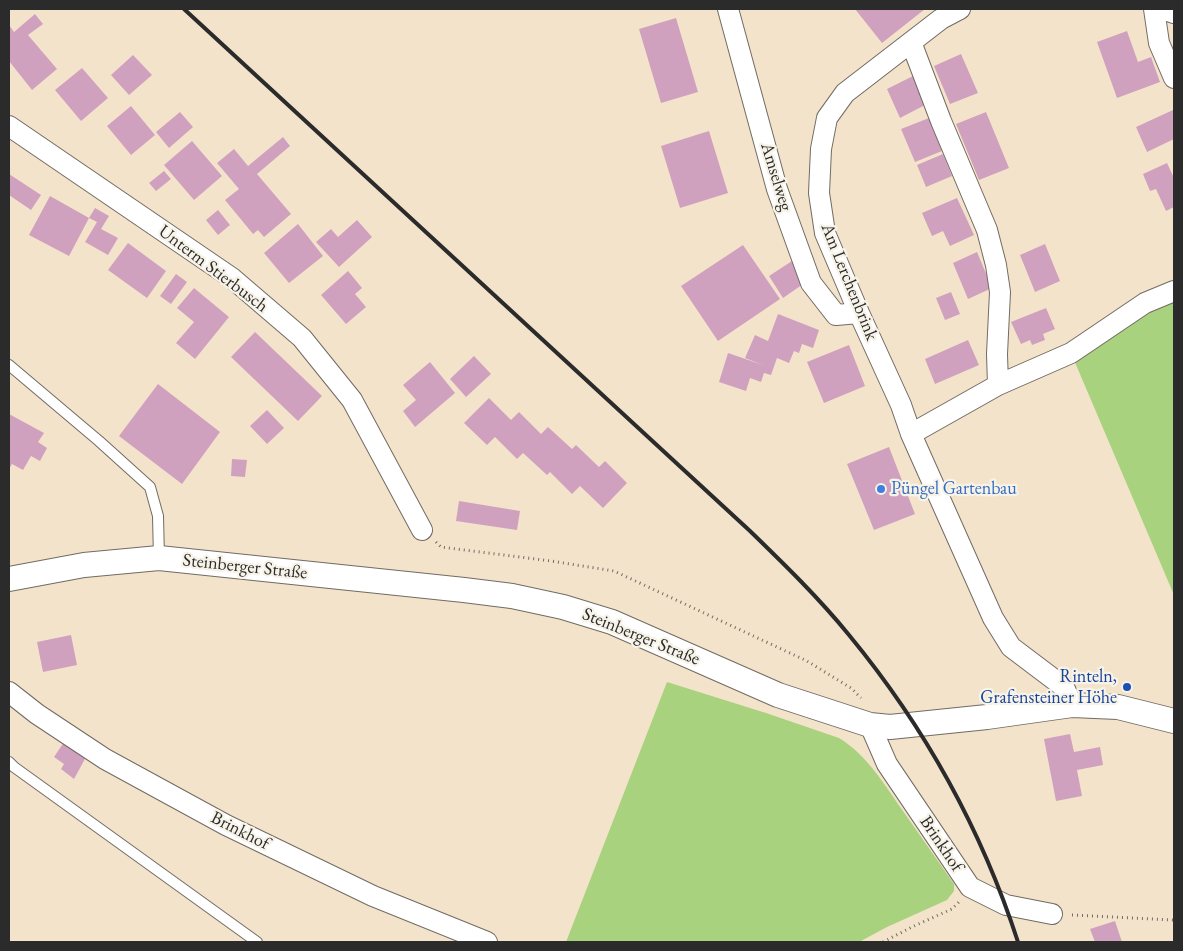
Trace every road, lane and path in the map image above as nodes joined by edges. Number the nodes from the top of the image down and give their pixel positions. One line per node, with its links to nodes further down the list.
1 (728, 9): 10 (street, Amselweg)
2 (960, 9): 6 (street, Am Lerchenbrink)
3 (1154, 9): 7 (street)
4 (1162, 9): 5 (street)
5 (1174, 14)
6 (911, 42): 10 (street, Am Lerchenbrink); 12 (street)
7 (1174, 78)
8 (9, 126): 14 (street, Unterm Stierbusch)
9 (1174, 291): 12 (street)
10 (859, 313): 13 (street, Am Lerchenbrink)
11 (9, 365): 15 (lane)
12 (998, 385): 13 (street)
13 (911, 434): 19 (street, Am Lerchenbrink)
14 (422, 530): 18 (path)
15 (159, 558): 16 (street, Steinberger Straße); 21 (street, Steinberger Straße)
16 (9, 579)
17 (9, 692): 27 (street, Brinkhof)
18 (864, 701)
19 (1072, 705): 20 (street, Steinberger Straße); 21 (street, Steinberger Straße)
20 (1174, 722)
21 (870, 725): 23 (street, Brinkhof)
22 (9, 762): 26 (lane)
23 (970, 887): 24 (street, Brinkhof); 28 (path)
24 (1052, 914): 25 (path)
25 (1174, 920)
26 (257, 942)
27 (487, 942)
28 (883, 942)

